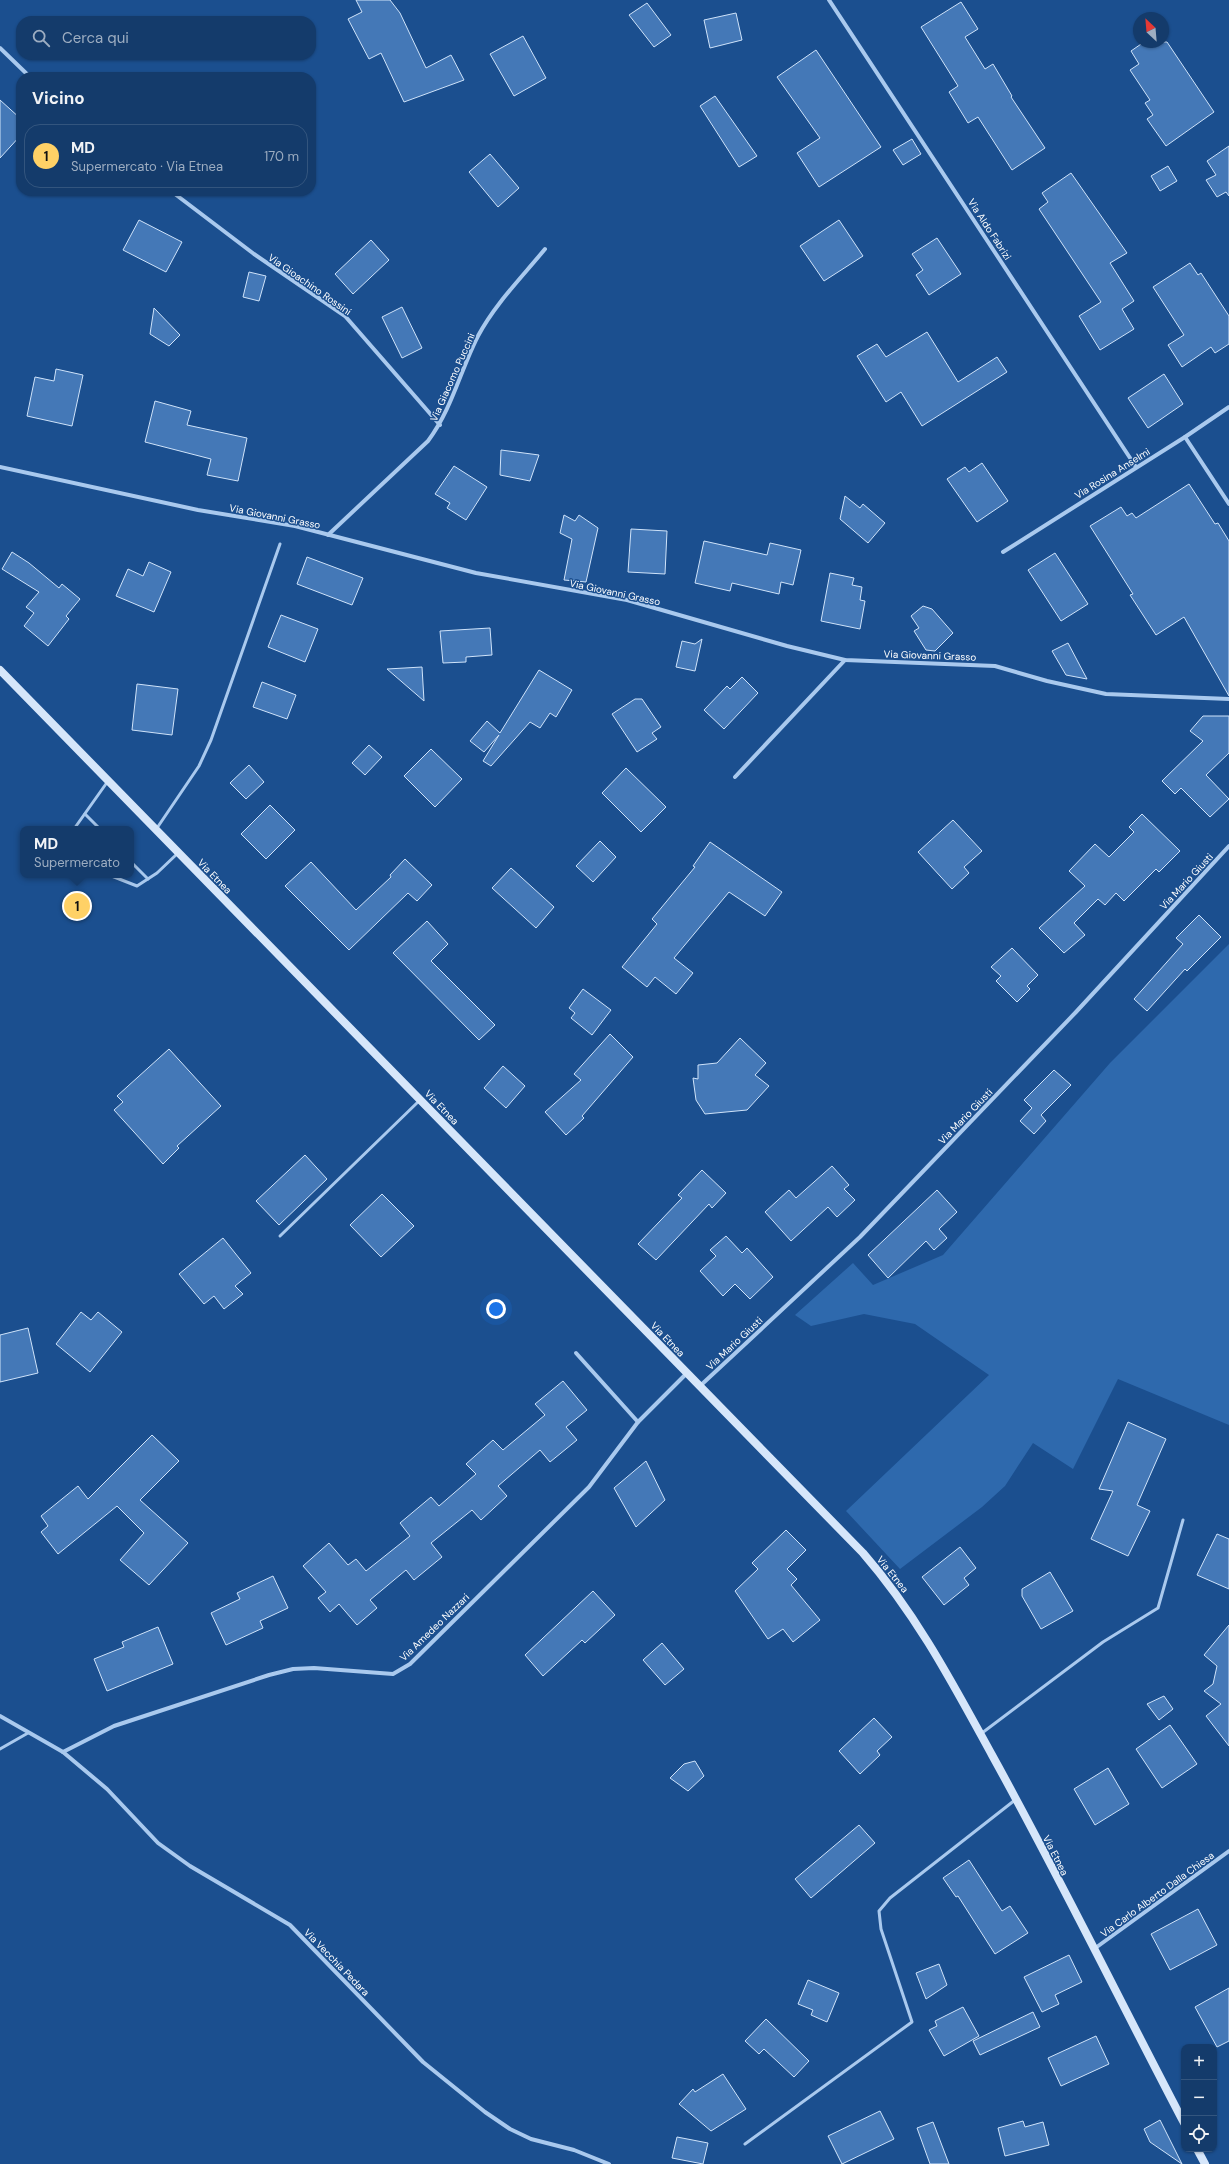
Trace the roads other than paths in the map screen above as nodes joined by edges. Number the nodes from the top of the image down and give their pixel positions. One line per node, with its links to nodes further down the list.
1 (830, 0): 10 (street, Via Aldo Fabrizi)
2 (0, 48): 3 (street)
3 (25, 72)
4 (178, 196): 7 (street, Via Gioachino Rossini)
5 (545, 249): 7 (street, Via Giacomo Puccini)
6 (1229, 407): 8 (street, Via Rosina Anselmi)
7 (440, 425): 12 (street, Via Giacomo Puccini)
8 (1185, 437): 10 (street, Via Rosina Anselmi); 11 (street)
9 (0, 467): 12 (street, Via Giovanni Grasso)
10 (1136, 467): 14 (street, Via Rosina Anselmi)
11 (1229, 504)
12 (328, 535): 15 (street, Via Giovanni Grasso)
13 (280, 544): 23 (lane)
14 (1003, 552)
15 (845, 660): 17 (street, Via Giovanni Grasso); 18 (street)
16 (0, 670): 19 (main road, Via Etnea)
17 (1229, 699)
18 (735, 777)
19 (108, 781): 20 (lane); 23 (main road, Via Etnea)
20 (85, 814): 21 (lane); 22 (lane)
21 (76, 826)
22 (97, 826)
23 (156, 830): 25 (main road, Via Etnea)
24 (1229, 846): 33 (street, Via Mario Giusti)
25 (178, 853): 28 (lane); 29 (main road, Via Etnea)
26 (134, 865): 28 (lane)
27 (117, 878): 28 (lane)
28 (148, 879)
29 (420, 1100): 30 (lane); 32 (main road, Via Etnea)
30 (280, 1236)
31 (576, 1353): 34 (street)
32 (687, 1373): 33 (main road, Via Etnea); 34 (street, Via Amedeo Nazzari)
33 (700, 1386): 38 (main road, Via Etnea)
34 (638, 1422): 40 (street, Via Amedeo Nazzari)
35 (1183, 1520): 38 (lane)
36 (0, 1716): 37 (street, Via Vecchia Pedara)
37 (28, 1733): 39 (lane); 40 (street, Via Vecchia Pedara)
38 (980, 1734): 41 (main road, Via Etnea)
39 (0, 1749)
40 (63, 1752): 47 (street, Via Vecchia Pedara)
41 (1016, 1799): 43 (main road, Via Etnea); 45 (lane)
42 (1229, 1851): 43 (street, Via Carlo Alberto Dalla Chiesa)
43 (1094, 1949): 44 (main road, Via Etnea)
44 (1181, 2118)
45 (746, 2144)
46 (1199, 2152): 48 (main road)
47 (609, 2164)
48 (1205, 2164)

